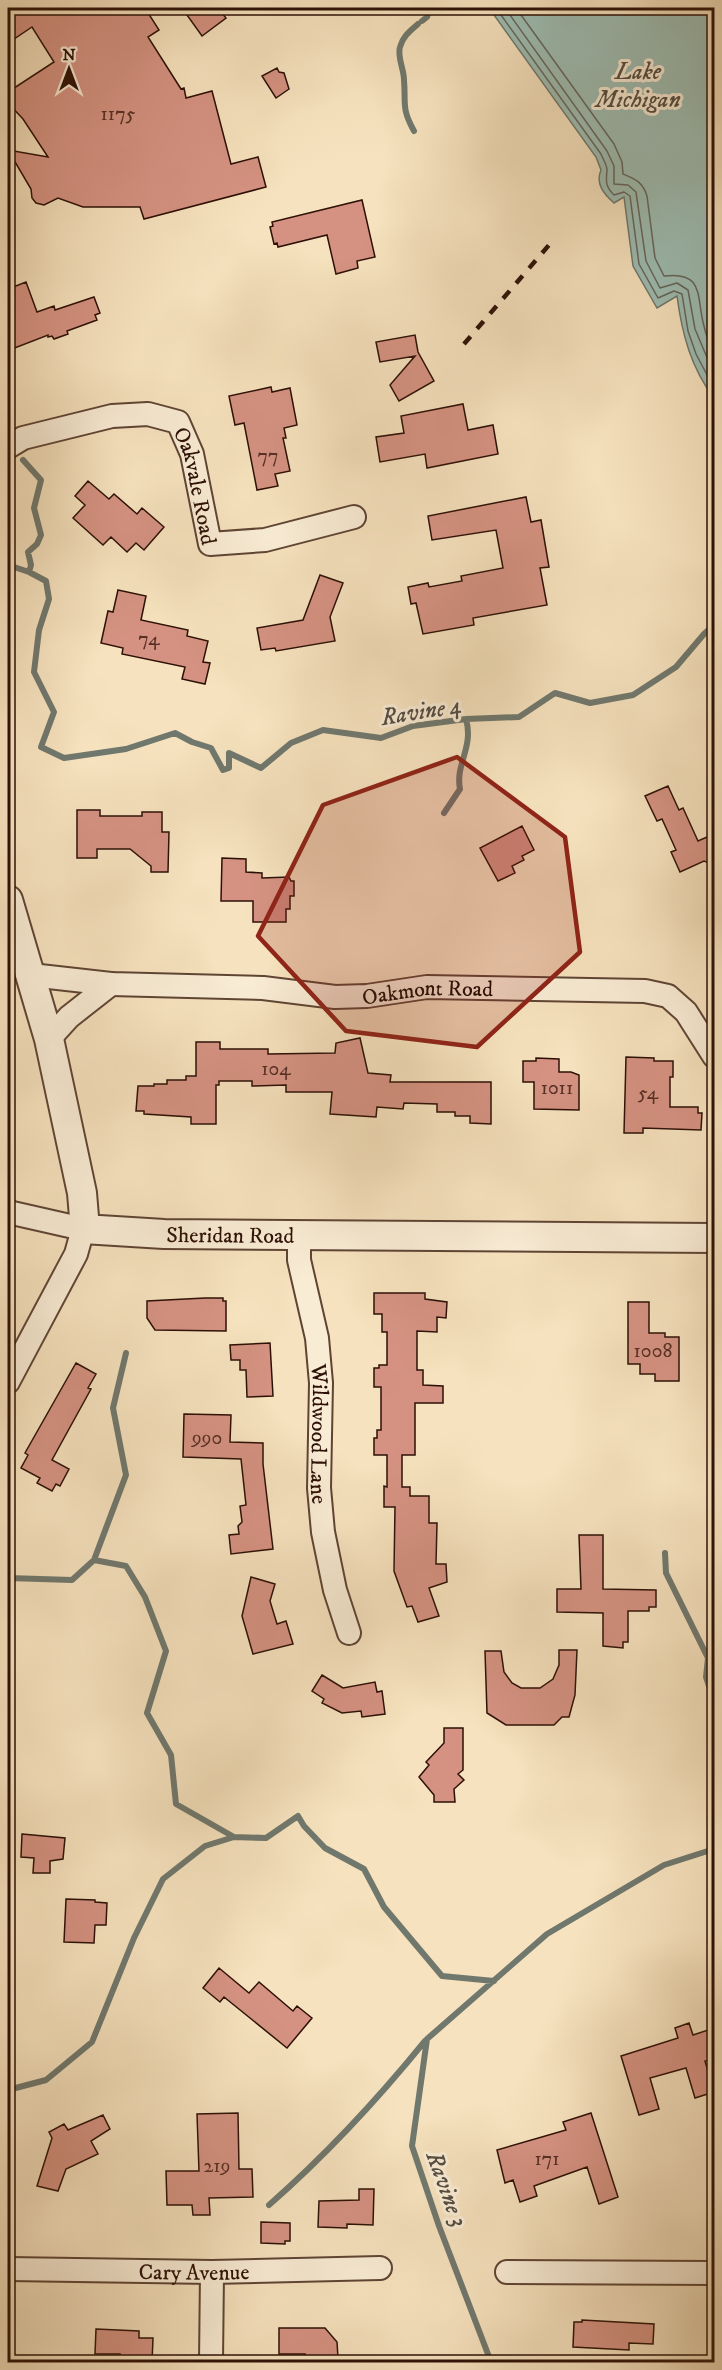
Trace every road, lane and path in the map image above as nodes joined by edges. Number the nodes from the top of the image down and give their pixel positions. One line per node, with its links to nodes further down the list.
1 (8, 447): 2 (street, Oakvale Road)
2 (354, 517)
3 (8, 900): 4 (street)
4 (31, 975): 5 (street, Oakmont Road); 6 (street)
5 (111, 984): 6 (street); 7 (street, Oakmont Road)
6 (49, 1039): 9 (street)
7 (714, 1056)
8 (8, 1212): 9 (street)
9 (83, 1229): 10 (street, Sheridan Road); 12 (street)
10 (299, 1235): 11 (street, Sheridan Road); 13 (street, Wildwood Lane)
11 (714, 1238)
12 (8, 1382)
13 (349, 1632)
14 (380, 2268): 16 (street, Cary Avenue)
15 (8, 2269): 16 (street, Cary Avenue)
16 (212, 2272): 19 (street)
17 (507, 2272): 18 (street)
18 (714, 2273)
19 (211, 2362)

